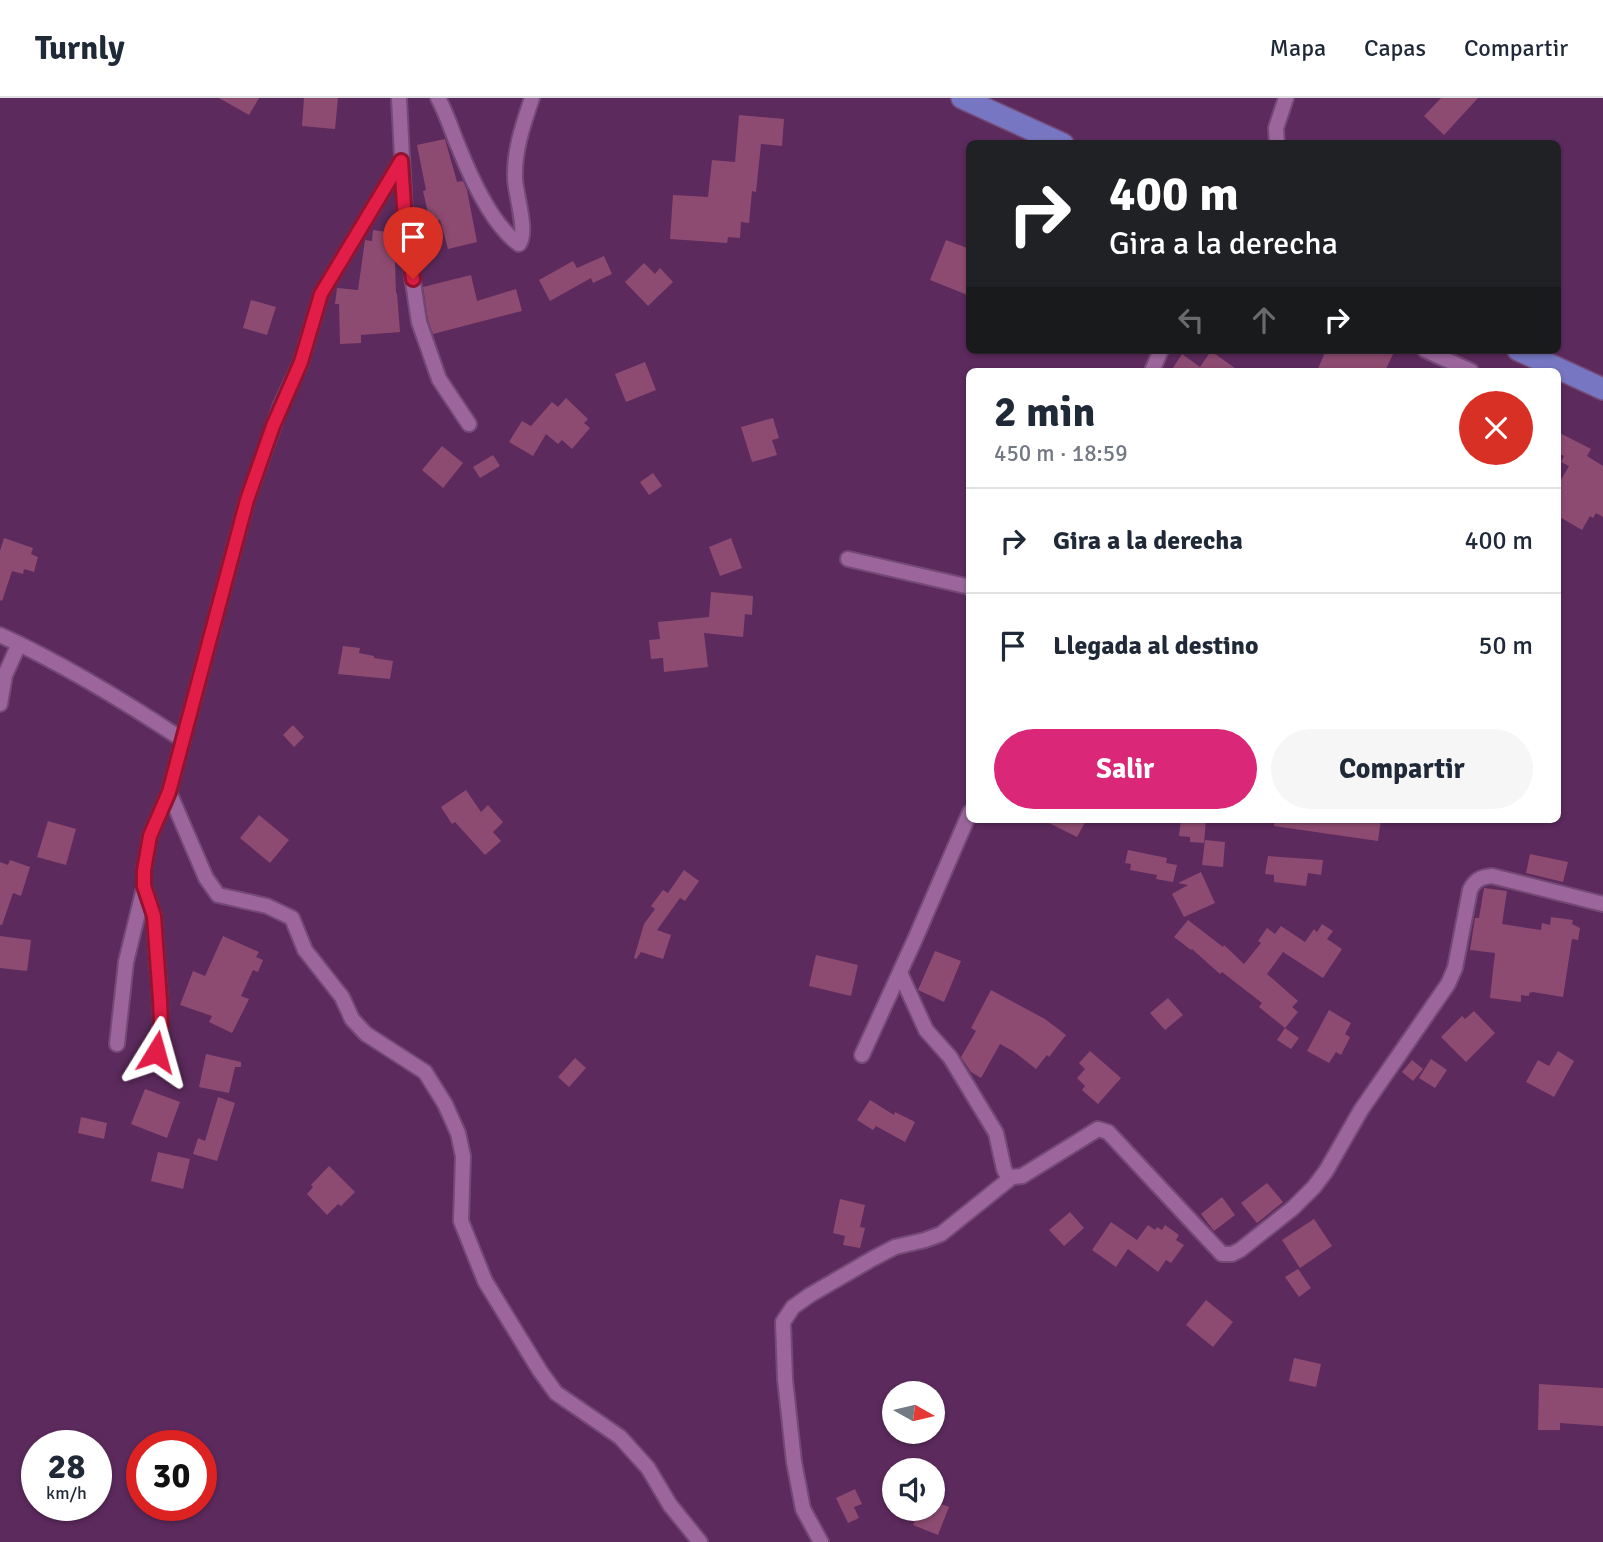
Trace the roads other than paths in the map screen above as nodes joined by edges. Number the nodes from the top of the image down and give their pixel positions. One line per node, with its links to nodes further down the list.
1 (399, 98): 8 (street)
2 (438, 98): 3 (street)
3 (532, 98)
4 (961, 98): 6 (main road)
5 (1286, 98): 7 (street)
6 (1054, 140)
7 (1277, 140)
8 (401, 161): 15 (street); 21 (street)
9 (1434, 354): 11 (street)
10 (1527, 354): 12 (main road)
11 (1464, 368)
12 (1557, 368)
13 (1561, 370): 14 (main road)
14 (1603, 389)
15 (469, 424)
16 (848, 559): 17 (street)
17 (966, 586)
18 (0, 635): 19 (street)
19 (19, 643): 20 (street); 21 (street)
20 (0, 705)
21 (183, 740): 22 (street)
22 (169, 792): 24 (street); 31 (street)
23 (966, 821): 26 (street)
24 (144, 886): 27 (street); 28 (street)
25 (1603, 904): 30 (street)
26 (900, 973): 29 (street); 30 (street)
27 (117, 1044)
28 (156, 1052)
29 (862, 1055)
30 (1012, 1177): 32 (street)
31 (700, 1542)
32 (821, 1542)

